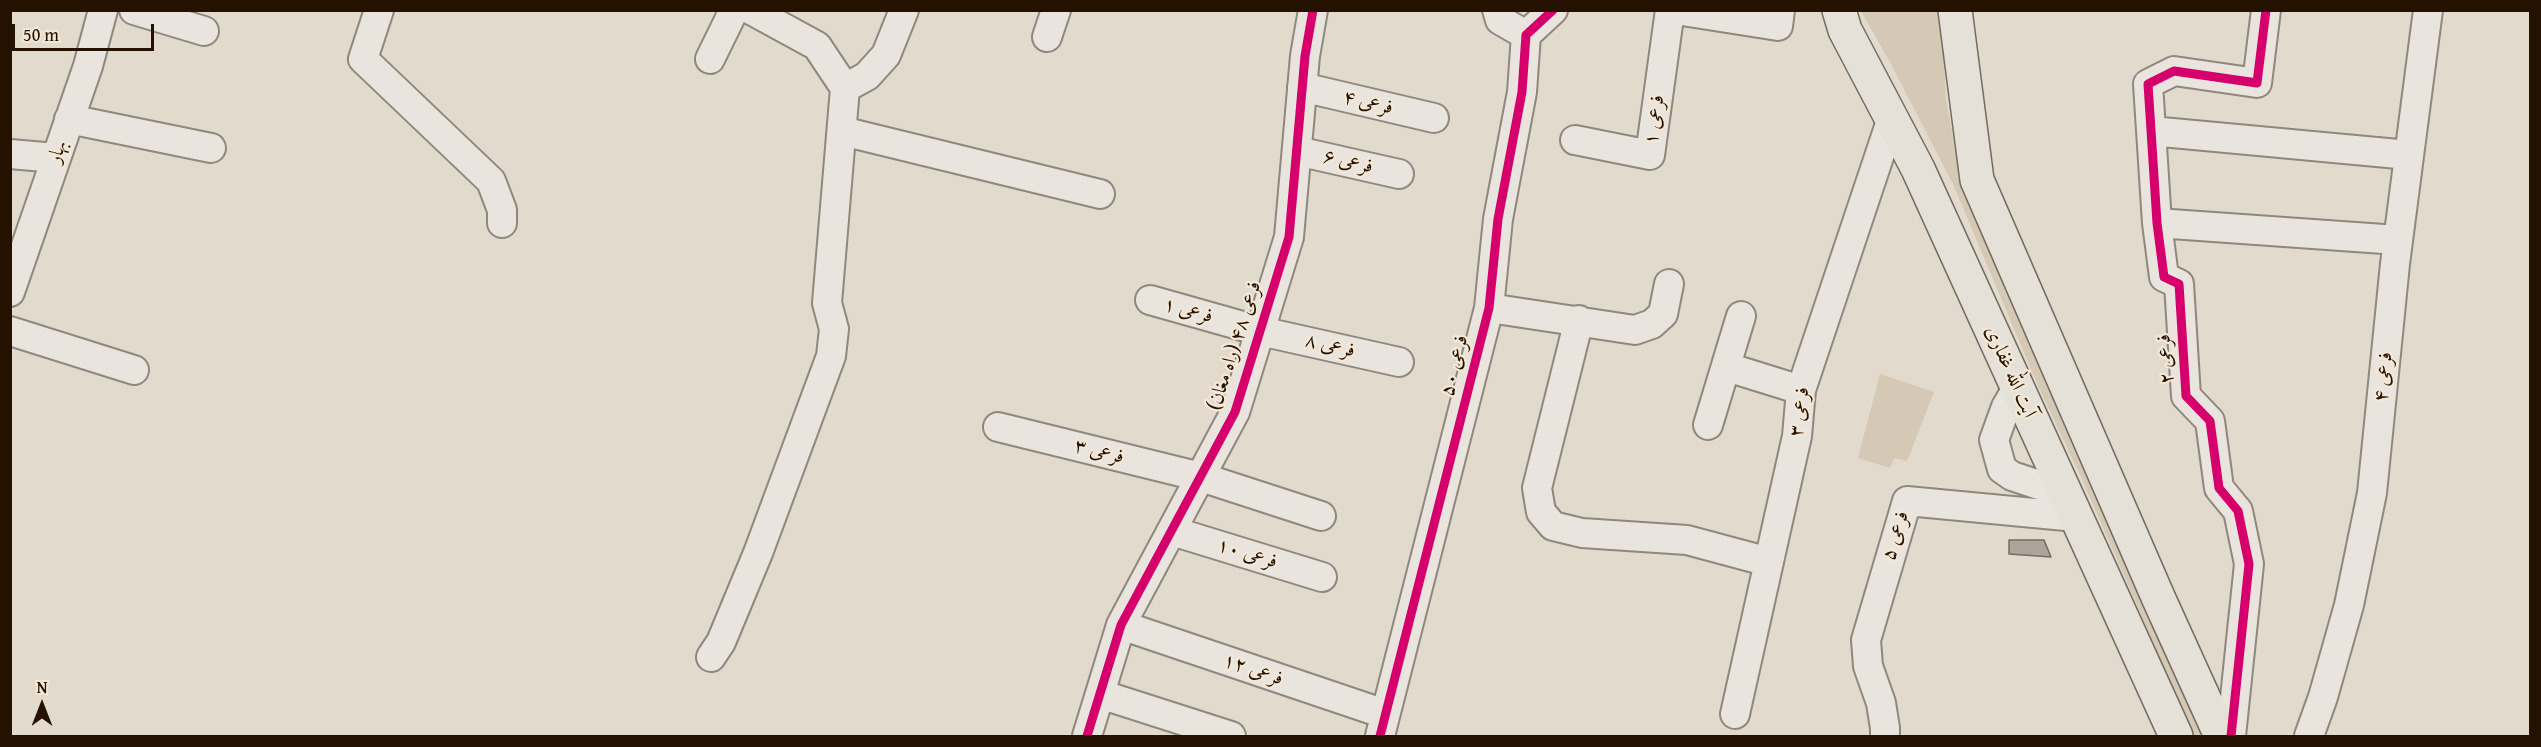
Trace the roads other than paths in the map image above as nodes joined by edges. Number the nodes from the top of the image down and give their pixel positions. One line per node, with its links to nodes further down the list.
1 (103, 10): 24 (street, بهار)
2 (134, 10): 17 (street)
3 (379, 10): 35 (street)
4 (734, 10): 19 (street)
5 (751, 10): 21 (street)
6 (904, 10): 21 (street)
7 (1313, 10): 20 (street, فرعی ۴۸ (راه مغان))
8 (1497, 10): 18 (street)
9 (1553, 10): 18 (street)
10 (1670, 10): 27 (street, فرعی ۱)
11 (1676, 10): 12 (street)
12 (1780, 10)
13 (1839, 10): 23 (main road, آیت الله غفاری)
14 (1955, 10): 68 (main road)
15 (2266, 10): 26 (street, فرعی ۲)
16 (2428, 10): 31 (street, فرعی ۴)
17 (204, 31)
18 (1526, 35): 41 (street, فرعی ۵۰)
19 (710, 59)
20 (1302, 87): 22 (street, فرعی ۴); 29 (street, فرعی ۴۸ (راه مغان))
21 (845, 88): 25 (street)
22 (1434, 118)
23 (1892, 118): 49 (main road, آیت الله غفاری); 50 (street, فرعی ۳)
24 (69, 119): 28 (street); 32 (street, بهار)
25 (842, 131): 34 (street); 60 (street)
26 (2151, 131): 31 (street); 36 (street, فرعی ۲)
27 (1575, 140)
28 (211, 148)
29 (1297, 151): 33 (street, فرعی ۶); 45 (street, فرعی ۴۸ (راه مغان))
30 (10, 154): 32 (street)
31 (2409, 155): 37 (street, فرعی ۴)
32 (56, 158): 39 (street, بهار)
33 (1399, 174)
34 (1100, 194)
35 (502, 223)
36 (2157, 223): 37 (street); 69 (street, فرعی ۲)
37 (2398, 240): 70 (street, فرعی ۴)
38 (1669, 284): 43 (street)
39 (10, 292)
40 (1150, 300): 45 (street, فرعی ۱)
41 (1489, 308): 43 (street); 63 (street, فرعی ۵۰)
42 (1741, 316): 47 (street)
43 (1580, 320): 57 (street)
44 (10, 331): 48 (street)
45 (1260, 331): 46 (street, فرعی ۸); 53 (street, فرعی ۴۸ (راه مغان))
46 (1399, 362)
47 (1726, 367): 50 (street); 51 (street)
48 (134, 370)
49 (2017, 388): 54 (main road, آیت الله غفاری); 54 (street)
50 (1801, 390): 57 (street, فرعی ۳)
51 (1708, 425)
52 (998, 427): 53 (street, فرعی ۳)
53 (1201, 477): 55 (street, فرعی ۳); 56 (street, فرعی ۴۸ (راه مغان))
54 (2072, 508): 66 (street, فرعی ۵); 67 (main road, آیت الله غفاری)
55 (1321, 516)
56 (1172, 531): 58 (street, فرعی ۱۰); 59 (street, فرعی ۴۸ (راه مغان))
57 (1769, 562): 62 (street, فرعی ۳)
58 (1322, 577)
59 (1121, 625): 61 (street, فرعی ۴۸ (راه مغان)); 63 (street, فرعی ۱۲)
60 (711, 657)
61 (1100, 694): 64 (street, فرعی ۴۸ (راه مغان)); 65 (street)
62 (1735, 714)
63 (1382, 725)
64 (1087, 736)
65 (1231, 736)
66 (1885, 736)
67 (2176, 736)
68 (2221, 736)
69 (2231, 736)
70 (2309, 736)

